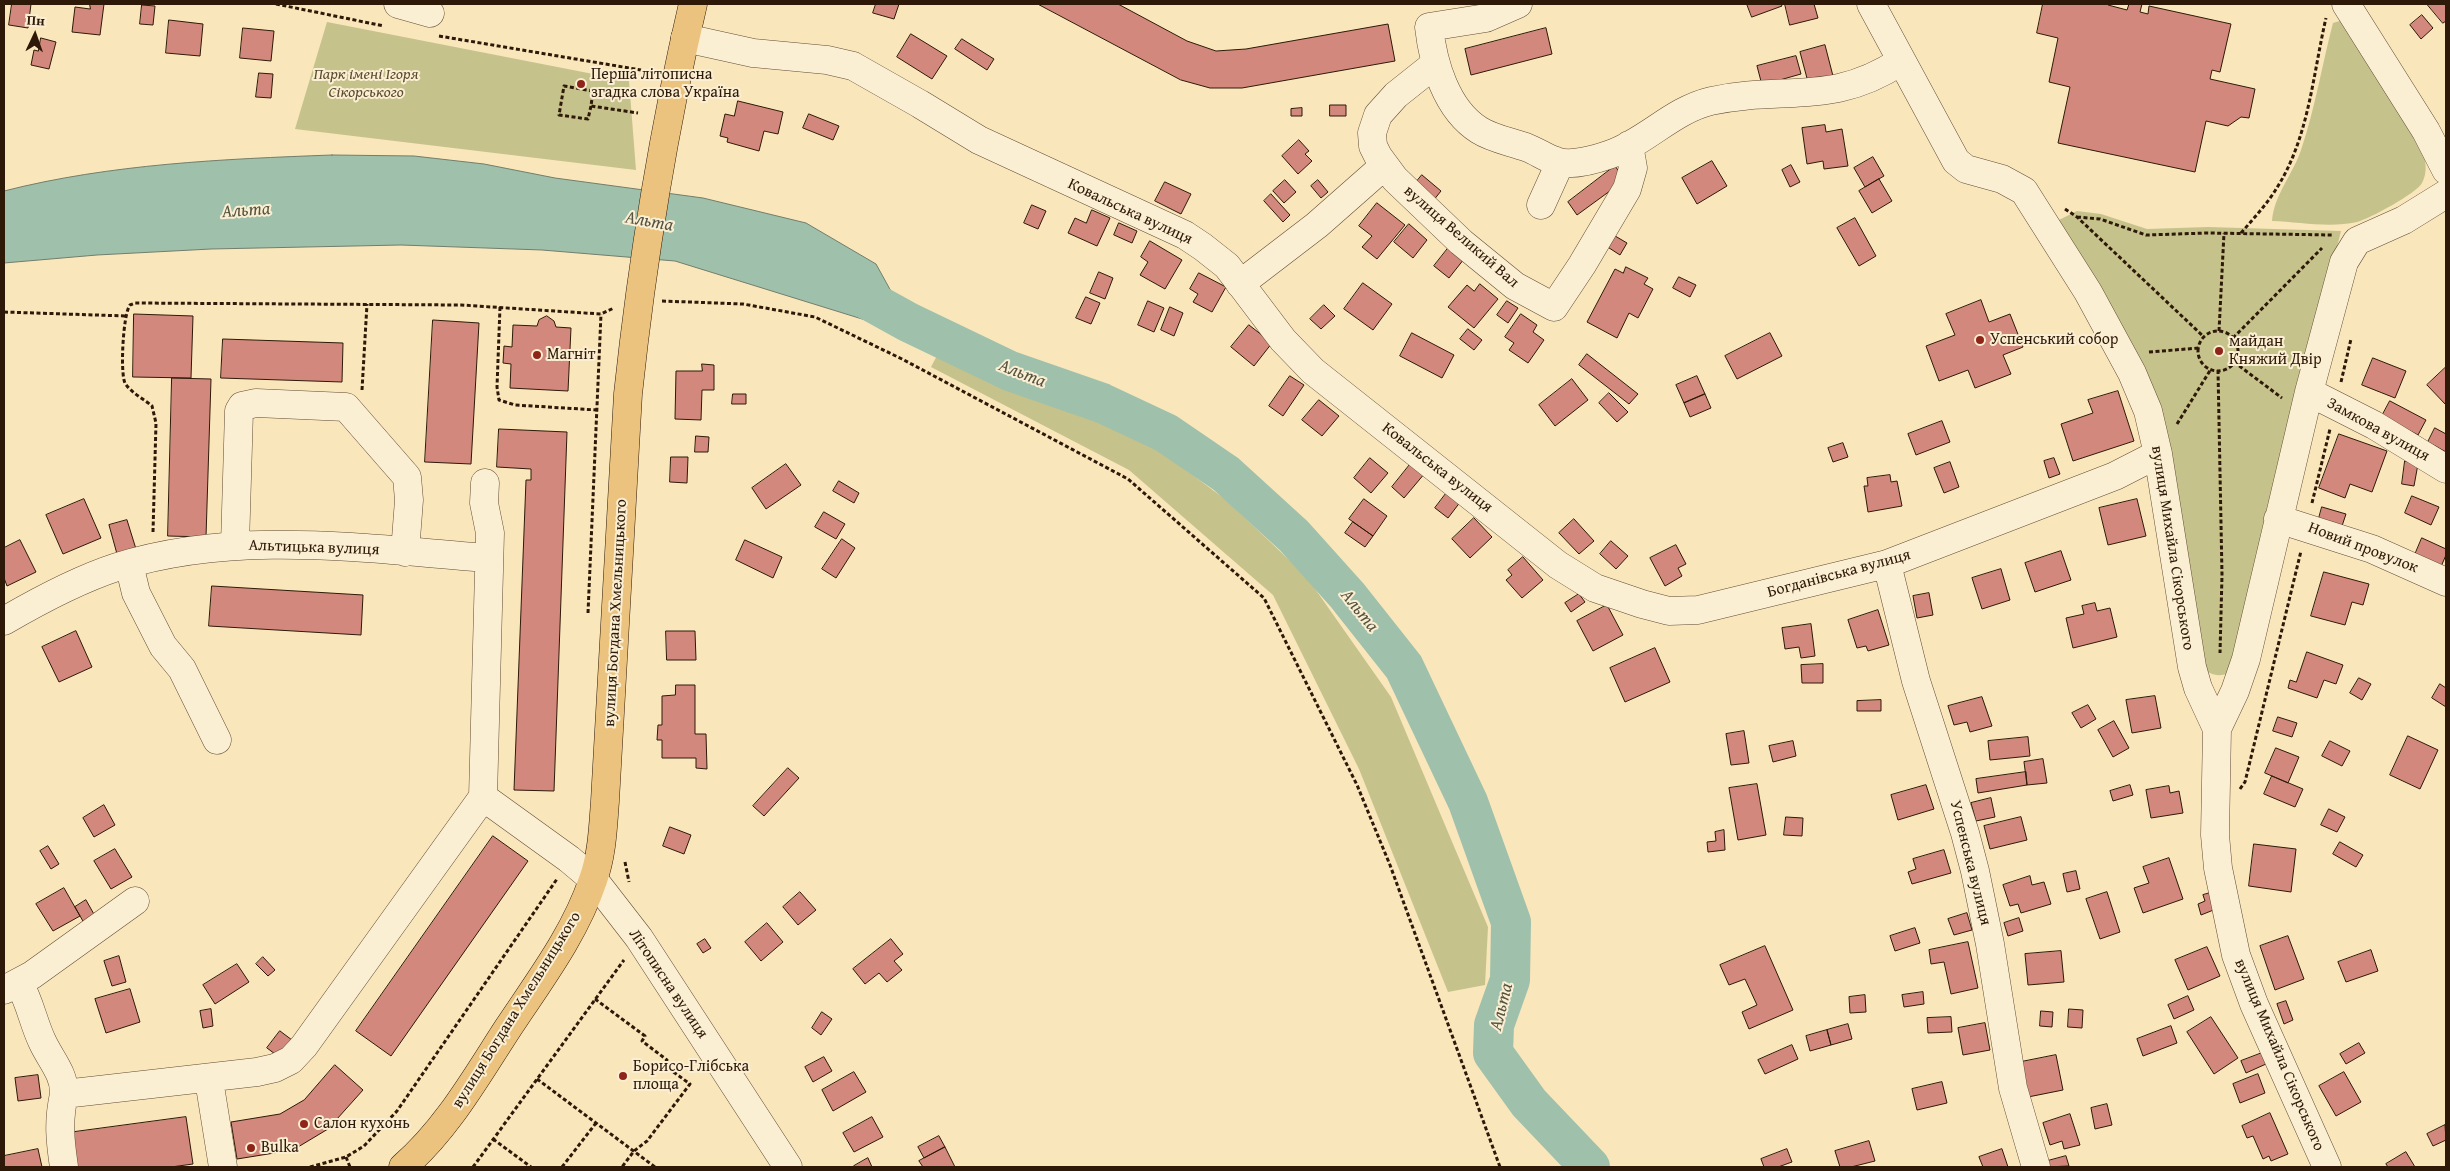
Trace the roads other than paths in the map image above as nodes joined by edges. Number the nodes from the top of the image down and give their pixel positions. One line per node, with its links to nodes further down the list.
1 (693, 4): 7 (main road, вулиця Богдана Хмельницького)
2 (1518, 4): 9 (street)
3 (1871, 4): 8 (street, вулиця Михайла Сікорського)
4 (2337, 7): 13 (street)
5 (394, 15): 6 (street)
6 (433, 24)
7 (685, 38): 16 (street, Ковальська вулиця); 33 (main road, вулиця Богдана Хмельницького)
8 (1902, 61): 10 (street); 18 (street, вулиця Михайла Сікорського)
9 (1435, 64): 11 (street); 12 (street)
10 (1629, 145): 11 (street); 12 (street, вулиця Великий Вал)
11 (1560, 163): 15 (street)
12 (1384, 166): 16 (street)
13 (2446, 170)
14 (2446, 194): 17 (street)
15 (1541, 205)
16 (1240, 284): 28 (street, Ковальська вулиця)
17 (2307, 404): 19 (street, Замкова вулиця); 21 (street)
18 (2158, 454): 26 (street, Богданівська вулиця); 30 (street, вулиця Михайла Сікорського)
19 (2446, 469)
20 (485, 483): 24 (street)
21 (2278, 519): 27 (street, Новий провулок); 30 (street)
22 (234, 545): 23 (street, Альтицька вулиця); 23 (street); 25 (street, Альтицька вулиця)
23 (405, 552): 24 (street, Альтицька вулиця)
24 (489, 558): 32 (street)
25 (140, 561): 29 (street, Альтицька вулиця); 31 (street)
26 (1887, 564): 28 (street, Богданівська вулиця); 42 (street, Успенська вулиця)
27 (2446, 582)
28 (1596, 588)
29 (4, 621)
30 (2217, 729): 43 (street, вулиця Михайла Сікорського)
31 (217, 740)
32 (482, 797): 33 (street, Літописна вулиця); 36 (street)
33 (594, 880): 40 (main road, вулиця Богдана Хмельницького); 41 (street, Літописна вулиця)
34 (135, 901): 35 (street)
35 (12, 987): 37 (street)
36 (209, 1080): 37 (street); 39 (street)
37 (64, 1094): 38 (street)
38 (64, 1167)
39 (223, 1167)
40 (403, 1167)
41 (788, 1167)
42 (2036, 1167)
43 (2327, 1167)

